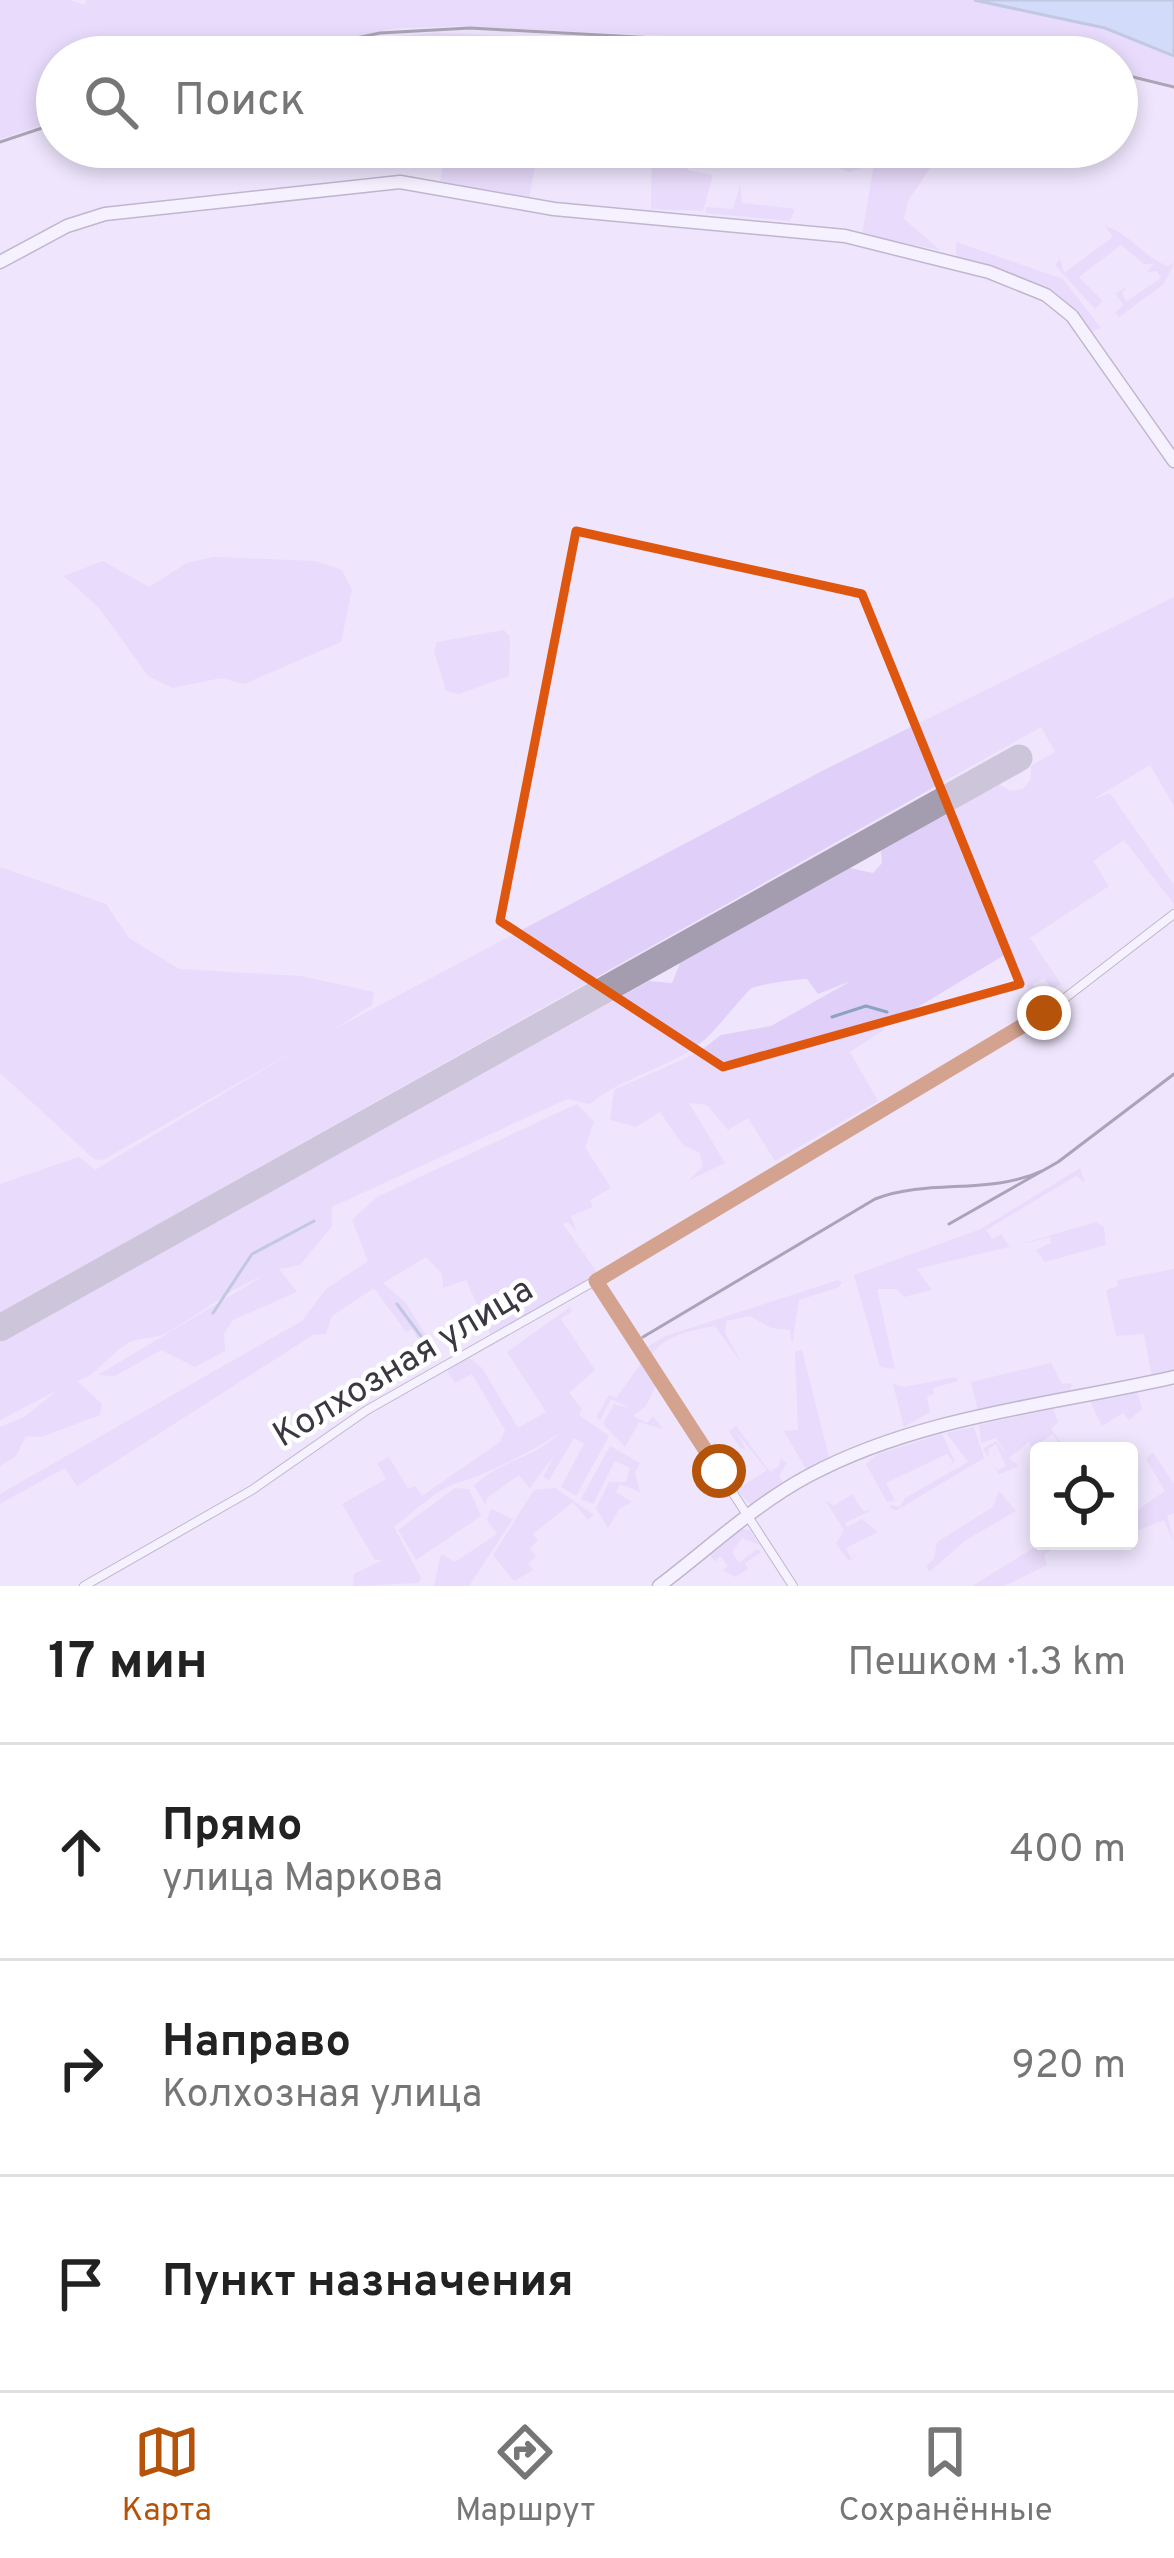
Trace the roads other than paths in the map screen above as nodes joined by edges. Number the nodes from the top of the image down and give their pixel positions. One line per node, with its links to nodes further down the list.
1 (0, 262): 2 (main road)
2 (1174, 461)
3 (1174, 914): 4 (street, Колхозная улица)
4 (596, 1281): 6 (street); 7 (street, Колхозная улица)
5 (1174, 1377): 6 (main road)
6 (751, 1516): 8 (main road); 9 (street)
7 (84, 1586)
8 (659, 1586)
9 (793, 1586)

